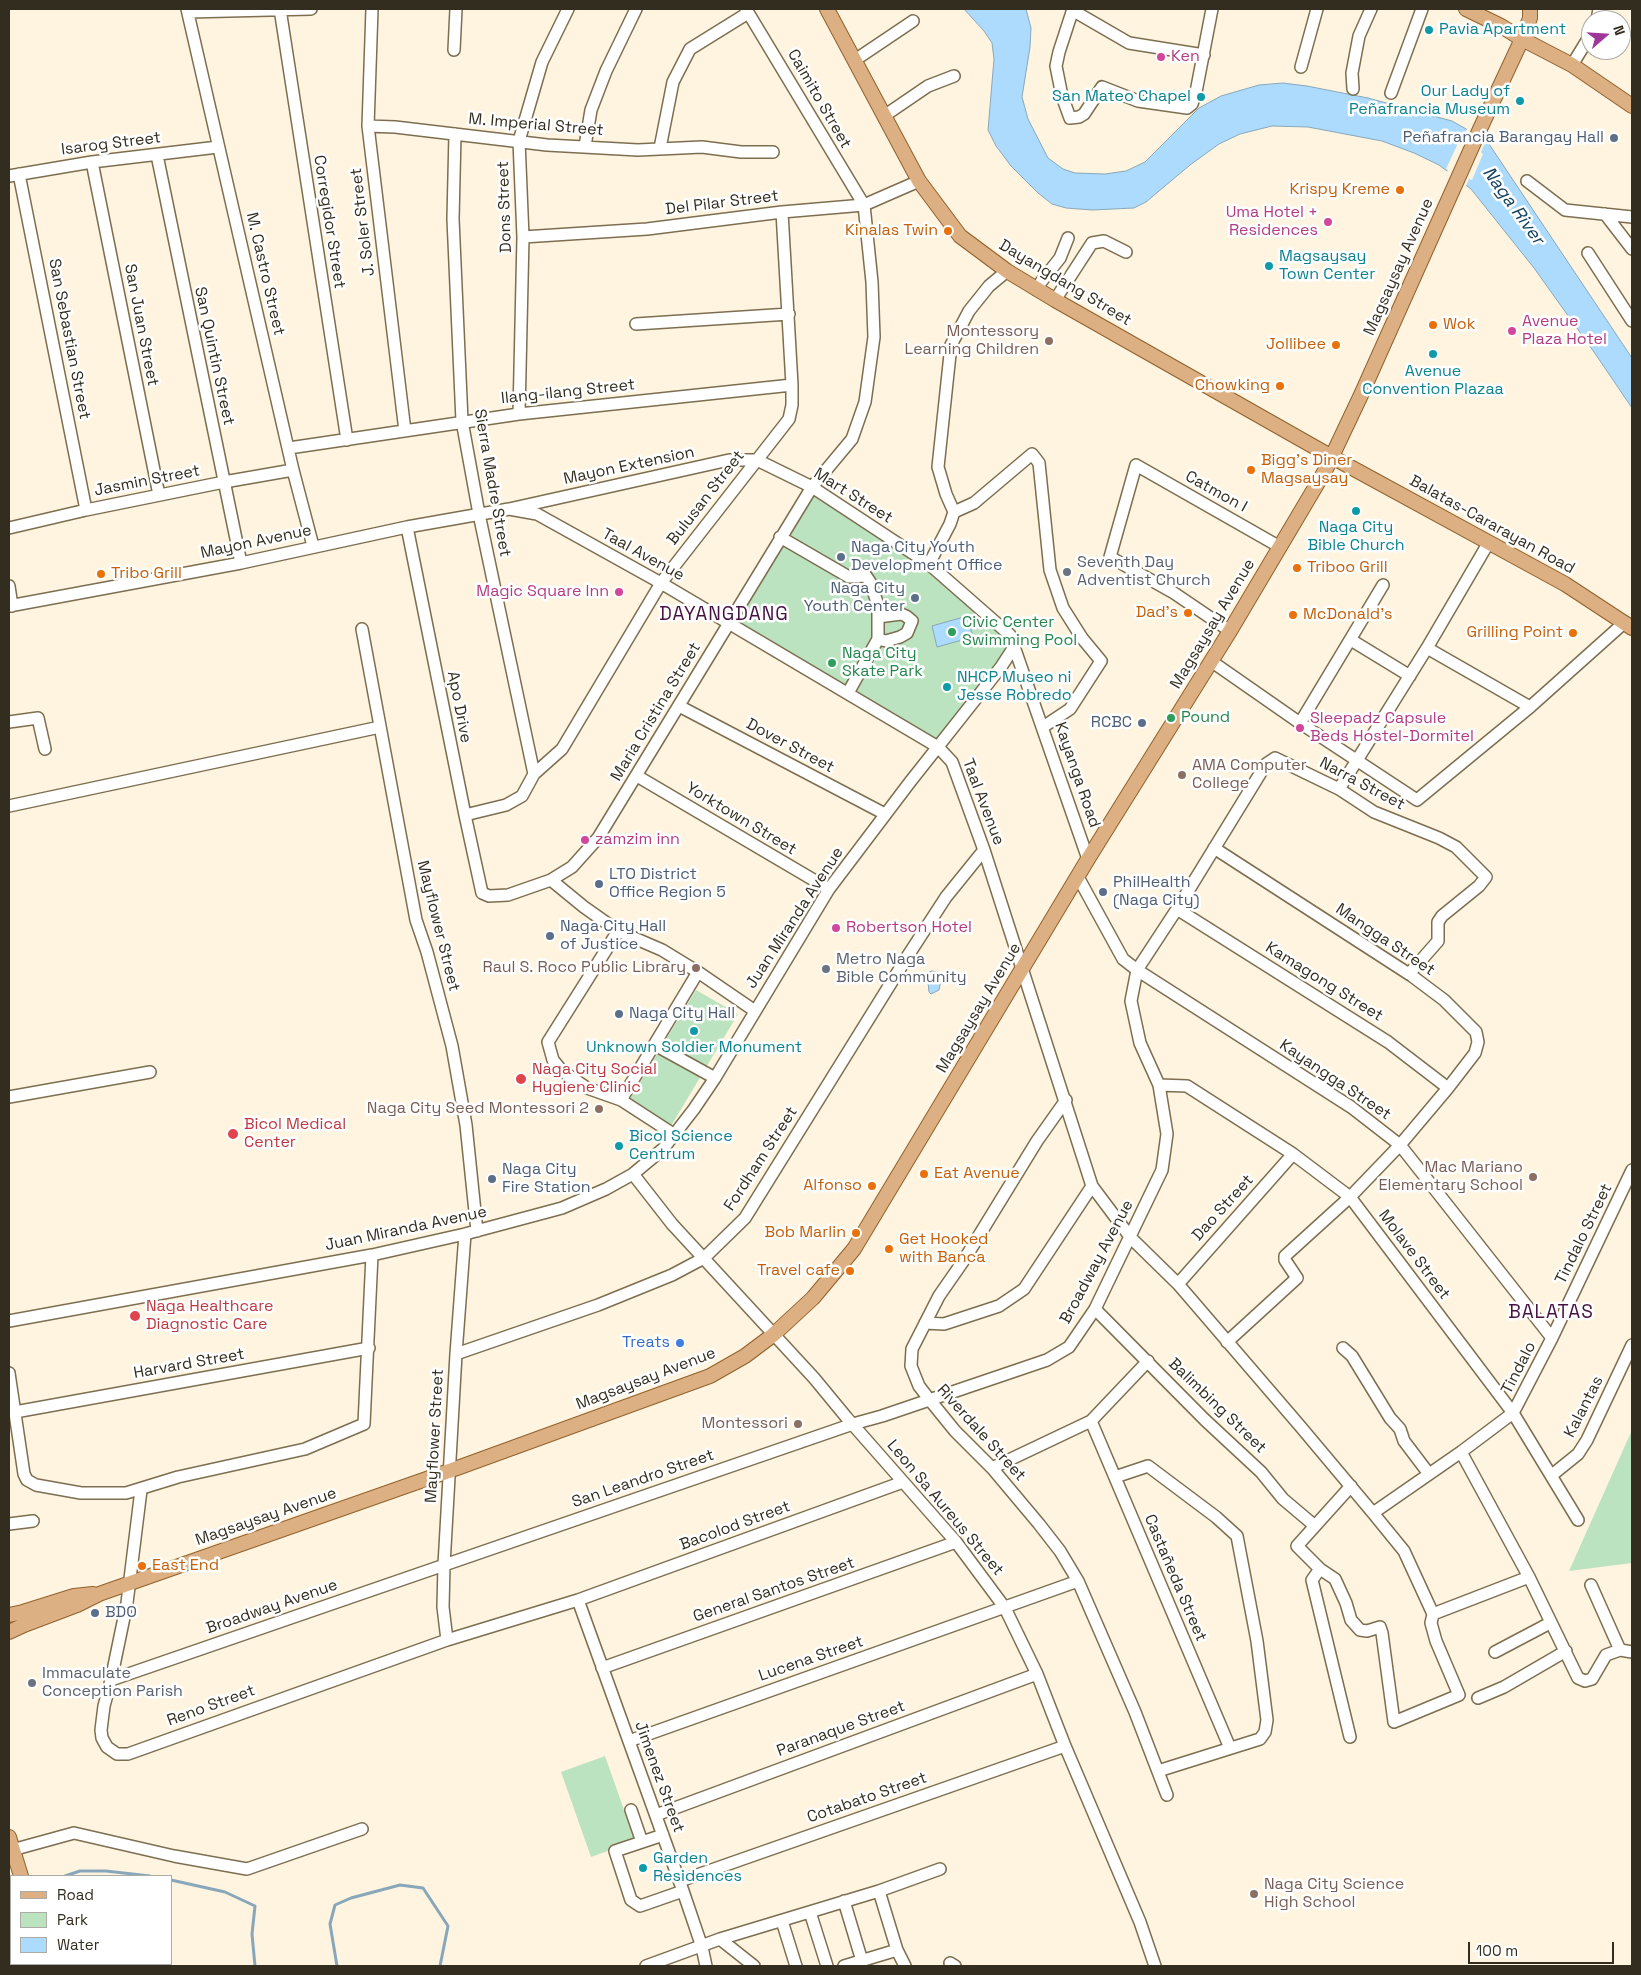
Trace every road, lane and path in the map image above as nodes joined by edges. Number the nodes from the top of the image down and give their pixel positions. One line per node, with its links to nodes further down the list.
1 (311, 9): 15 (street)
2 (372, 9): 30 (street, J. Soler Street)
3 (456, 9): 19 (street)
4 (568, 9): 32 (street, Dons Street)
5 (636, 9): 33 (street)
6 (827, 9): 22 (main road, Dayangdang Street)
7 (1073, 9): 21 (street); 21 (street)
8 (1212, 9): 21 (street)
9 (1317, 9): 24 (street)
10 (1371, 9): 26 (street)
11 (1422, 9): 27 (street)
12 (1466, 9): 18 (main road)
13 (1530, 9): 18 (main road, Magsaysay Avenue)
14 (187, 10): 15 (street); 34 (street, M. Castro Street)
15 (280, 10): 61 (street, Corregidor Street)
16 (747, 11): 35 (street); 42 (street, Caimito Street)
17 (913, 21): 22 (street)
18 (1522, 40): 23 (main road); 63 (main road, Magsaysay Avenue)
19 (454, 50)
20 (1581, 50): 23 (street)
21 (1204, 55)
22 (855, 60): 29 (main road, Dayangdang Street)
23 (1572, 65): 28 (main road)
24 (1301, 67)
25 (954, 76): 29 (street)
26 (1353, 89)
27 (1391, 93)
28 (1632, 106)
29 (884, 116): 40 (main road, Dayangdang Street)
30 (368, 126): 31 (street, M. Imperial Street); 60 (street, J. Soler Street)
31 (455, 134): 32 (street, M. Imperial Street); 59 (street, Sierra Madre Street)
32 (519, 141): 33 (street, M. Imperial Street); 46 (street, Dons Street)
33 (585, 146): 35 (street, M. Imperial Street)
34 (218, 147): 37 (street, Isarog Street); 62 (street, M. Castro Street)
35 (660, 148): 36 (street, M. Imperial Street)
36 (773, 152)
37 (157, 155): 38 (street, Isarog Street); 66 (street, San Quintin Street)
38 (92, 162): 39 (street, Isarog Street); 68 (street, San Juan Street)
39 (14, 175): 70 (street, San Sebastian Street)
40 (918, 180): 42 (street, Del Pilar Street); 51 (main road, Dayangdang Street)
41 (1528, 181): 44 (street)
42 (864, 205): 43 (street, Del Pilar Street); 67 (street, Maria Cristina Street)
43 (782, 212): 46 (street, Del Pilar Street); 54 (street, Bulusan Street)
44 (1606, 214): 45 (street); 48 (street)
45 (1632, 217)
46 (523, 237): 58 (street, Dons Street)
47 (1068, 238): 52 (street)
48 (1632, 249)
49 (1126, 252): 53 (street)
50 (1588, 253): 55 (street)
51 (1007, 272): 52 (main road, Dayangdang Street); 71 (street)
52 (1037, 290): 53 (main road, Dayangdang Street)
53 (1054, 300): 63 (main road, Dayangdang Street)
54 (789, 314): 56 (street); 57 (street, Bulusan Street)
55 (1631, 316)
56 (636, 324)
57 (792, 385): 58 (street, Ilang-ilang Street); 64 (street, Bulusan Street)
58 (519, 414): 59 (street, Ilang-ilang Street)
59 (462, 421): 60 (street, Ilang-ilang Street); 72 (street, Sierra Madre Street)
60 (405, 431): 61 (street, Ilang-ilang Street)
61 (346, 440): 62 (street, Ilang-ilang Street)
62 (290, 448): 65 (street, M. Castro Street)
63 (1332, 457): 76 (main road, Balatas-Cararayan Road); 78 (main road, Magsaysay Avenue)
64 (757, 460): 67 (street, Mart Street); 69 (street, Mayon Extension); 81 (street, Bulusan Street)
65 (293, 470): 66 (street, Jasmin Street); 77 (street, M. Castro Street)
66 (224, 482): 68 (street, Jasmin Street); 79 (street, San Quintin Street)
67 (812, 487): 75 (street, Maria Cristina Street); 80 (street, Mart Street)
68 (159, 495): 70 (street, Jasmin Street)
69 (509, 509): 72 (street, Mayon Avenue); 81 (street, Taal Avenue)
70 (86, 510): 74 (street, Jasmin Street)
71 (954, 512): 80 (street); 104 (street)
72 (479, 514): 73 (street, Mayon Avenue); 108 (street, Sierra Madre Street)
73 (406, 527): 77 (street, Mayon Avenue); 113 (street, Apo Drive)
74 (9, 528)
75 (780, 537): 85 (street); 86 (street, Maria Cristina Street)
76 (1489, 542): 87 (main road, Balatas-Cararayan Road); 93 (street)
77 (313, 546): 79 (street, Mayon Avenue)
78 (1280, 546): 89 (main road, Magsaysay Avenue); 89 (street, Catmon I)
79 (241, 563): 84 (street, Mayon Avenue)
80 (928, 564): 92 (street, Kayanga Road)
81 (661, 583): 86 (street, Taal Avenue); 108 (street, Bulusan Street)
82 (1383, 585): 91 (street)
83 (9, 586): 84 (street)
84 (10, 606)
85 (878, 617): 90 (street); 90 (street)
86 (728, 623): 98 (street, Taal Avenue); 99 (street, Maria Cristina Street)
87 (1629, 625): 100 (street)
88 (362, 629): 103 (street, Mayflower Street)
89 (1230, 631): 94 (main road, Magsaysay Avenue)
90 (878, 639): 98 (street)
91 (1351, 640): 97 (street); 102 (street)
92 (1014, 647): 95 (street, Juan Miranda Avenue); 96 (street, Kayanga Road)
93 (1427, 648): 97 (street); 100 (street)
94 (1211, 661): 102 (street); 116 (main road, Magsaysay Avenue)
95 (1001, 667): 96 (street); 105 (street, Juan Miranda Avenue)
96 (1024, 674): 104 (street, Kayanga Road)
97 (1410, 676): 107 (street)
98 (848, 693): 105 (street, Taal Avenue)
99 (679, 706): 109 (street, Maria Cristina Street); 112 (street, Dover Street)
100 (1530, 707): 107 (street)
101 (9, 722): 106 (street)
102 (1300, 723): 107 (street)
103 (380, 727): 111 (street); 143 (street, Mayflower Street)
104 (1043, 727): 116 (street, Kayanga Road)
105 (938, 746): 112 (street, Juan Miranda Avenue); 115 (street, Taal Avenue)
106 (45, 749)
107 (1357, 761): 110 (street)
108 (534, 774): 113 (street, Bulusan Street)
109 (637, 776): 118 (street, Maria Cristina Street); 119 (street, Yorktown Street)
110 (1340, 789): 114 (street, Narra Street); 126 (street, Narra Street)
111 (9, 806)
112 (885, 814): 119 (street, Juan Miranda Avenue)
113 (465, 815): 120 (street, Apo Drive)
114 (1214, 848): 121 (street, Narra Street); 126 (street, Mangga Street)
115 (984, 850): 123 (street, Taal Avenue); 147 (street, Fordham Street)
116 (1088, 859): 117 (main road, Magsaysay Avenue)
117 (1078, 877): 123 (main road, Magsaysay Avenue); 124 (street, Kayangga Street)
118 (551, 880): 120 (street, Maria Cristina Street); 122 (street)
119 (829, 890): 127 (street, Juan Miranda Avenue)
120 (482, 893)
121 (1177, 909): 124 (street, Narra Street); 132 (street, Kamagong Street)
122 (618, 931): 125 (street); 134 (street)
123 (1022, 970): 135 (street, Taal Avenue); 152 (main road, Magsaysay Avenue)
124 (1136, 970): 131 (street, Broadway Avenue); 137 (street, Kayangga Street)
125 (698, 972): 127 (street); 128 (street)
126 (1409, 974): 132 (street, Mangga Street)
127 (755, 1011): 130 (street, Juan Miranda Avenue)
128 (655, 1045): 130 (street); 134 (street)
129 (150, 1072): 133 (street)
130 (715, 1078): 136 (street, Juan Miranda Avenue)
131 (1159, 1084): 138 (street, Molave Street); 145 (street, Broadway Avenue)
132 (1448, 1088): 137 (street)
133 (9, 1097)
134 (621, 1100): 136 (street)
135 (1066, 1100): 141 (street, Taal Avenue); 151 (street, Riverdale Street)
136 (675, 1135): 140 (street, Juan Miranda Avenue)
137 (1400, 1145): 142 (street); 153 (street, Kayangga Street)
138 (1294, 1154): 142 (street, Molave Street); 148 (street, Dao Street)
139 (1632, 1170): 153 (street, Tindalo Street)
140 (633, 1174): 143 (street, Juan Miranda Avenue); 147 (street, Leon Sa Aureus Street)
141 (1092, 1186): 145 (street); 151 (street)
142 (1350, 1197): 154 (street); 163 (street, Molave Street)
143 (478, 1231): 144 (street, Juan Miranda Avenue)
144 (465, 1234): 146 (street, Juan Miranda Avenue); 158 (street, Mayflower Street)
145 (1131, 1238): 148 (street); 149 (street, Broadway Avenue)
146 (372, 1255): 150 (street, Juan Miranda Avenue); 156 (street)
147 (704, 1258): 152 (street, Leon Sa Aureus Street); 158 (street, Fordham Street)
148 (1178, 1284): 154 (street)
149 (1095, 1309): 159 (street, Balimbing Street); 161 (street, Broadway Avenue)
150 (9, 1321)
151 (924, 1323): 161 (street, Riverdale Street)
152 (773, 1335): 165 (street, Leon Sa Aureus Street); 168 (main road, Magsaysay Avenue)
153 (1552, 1338): 163 (street, Tindalo)
154 (1227, 1342): 173 (street)
155 (1632, 1345): 170 (street, Kalantas)
156 (369, 1348): 162 (street, Harvard Street); 174 (street)
157 (1343, 1348): 169 (street)
158 (456, 1354): 168 (street, Mayflower Street)
159 (1148, 1361): 164 (street); 179 (street, Balimbing Street)
160 (9, 1373): 162 (street)
161 (929, 1399): 165 (street, Broadway Avenue); 167 (street, Riverdale Street)
162 (15, 1412): 174 (street)
163 (1513, 1413): 166 (street); 170 (street, Molave Street)
164 (1091, 1420): 167 (street); 171 (street, Castañeda Street)
165 (853, 1424): 172 (street, Leon Sa Aureus Street); 181 (street, San Leandro Street)
166 (1461, 1452): 169 (street); 183 (street)
167 (992, 1468): 184 (street, Riverdale Street)
168 (449, 1471): 181 (street, Mayflower Street); 185 (main road, Magsaysay Avenue)
169 (1429, 1474): 175 (street)
170 (1552, 1475): 176 (street, Molave Street)
171 (1115, 1478): 206 (street, Castañeda Street); 206 (street)
172 (903, 1482): 180 (street, Leon Sa Aureus Street); 188 (street, Bacolod Street)
173 (1351, 1486): 175 (street); 179 (street)
174 (141, 1490): 185 (street, Reno Street)
175 (1373, 1513): 190 (street)
176 (1578, 1520)
177 (32, 1521): 178 (street)
178 (9, 1524)
179 (1315, 1526): 182 (street)
180 (956, 1542): 189 (street, Leon Sa Aureus Street); 199 (street, General Santos Street)
181 (444, 1565): 194 (street, Mayflower Street); 201 (street, Broadway Avenue)
182 (1320, 1569): 190 (street); 203 (street)
183 (1529, 1577): 190 (street); 192 (street)
184 (1078, 1581): 189 (street, Lucena Street); 207 (street, Riverdale Street)
185 (128, 1584): 187 (main road, Magsaysay Avenue); 201 (street, Reno Street)
186 (1591, 1585): 195 (street)
187 (99, 1594): 191 (main road, Magsaysay Avenue); 193 (main road, Magsaysay Avenue)
188 (578, 1600): 194 (street, Reno Street); 199 (street, Jimenez Street)
189 (1004, 1608): 200 (street, Leon Sa Aureus Street); 204 (street, Lucena Street)
190 (1432, 1614)
191 (9, 1615)
192 (1550, 1622): 196 (street); 197 (street)
193 (9, 1632)
194 (447, 1640): 201 (street, Reno Street)
195 (1620, 1650): 196 (street); 198 (street)
196 (1566, 1651): 202 (street)
197 (1495, 1652)
198 (1632, 1652)
199 (602, 1668): 204 (street, Jimenez Street)
200 (1037, 1674): 205 (street, Leon Sa Aureus Street); 210 (street, Paranaque Street)
201 (112, 1680)
202 (1478, 1698)
203 (1350, 1737)
204 (629, 1740): 210 (street, Jimenez Street)
205 (1065, 1746): 217 (street, Cotabato Street); 233 (street, Leon Sa Aureus Street)
206 (1230, 1748): 207 (street)
207 (1158, 1771): 208 (street, Riverdale Street)
208 (1167, 1795)
209 (631, 1810): 213 (street)
210 (656, 1815): 212 (street, Jimenez Street)
211 (362, 1829): 214 (street)
212 (663, 1835): 213 (street); 217 (street, Jimenez Street)
213 (642, 1842): 217 (street, Cotabato Street)
214 (11, 1844): 216 (main road)
215 (940, 1869): 218 (street)
216 (21, 1875)
217 (682, 1886): 223 (street, Jimenez Street)
218 (879, 1891): 219 (street); 224 (street)
219 (844, 1901): 220 (street); 225 (street)
220 (810, 1912): 221 (street); 230 (street)
221 (782, 1921): 222 (street); 229 (street)
222 (720, 1939): 223 (street); 228 (street)
223 (702, 1947): 226 (street); 227 (street, Jimenez Street)
224 (897, 1950): 225 (street); 232 (street)
225 (862, 1961): 231 (street)
226 (646, 1966)
227 (706, 1966)
228 (754, 1966)
229 (796, 1966)
230 (828, 1966)
231 (844, 1966)
232 (905, 1966)
233 (1155, 1966)

